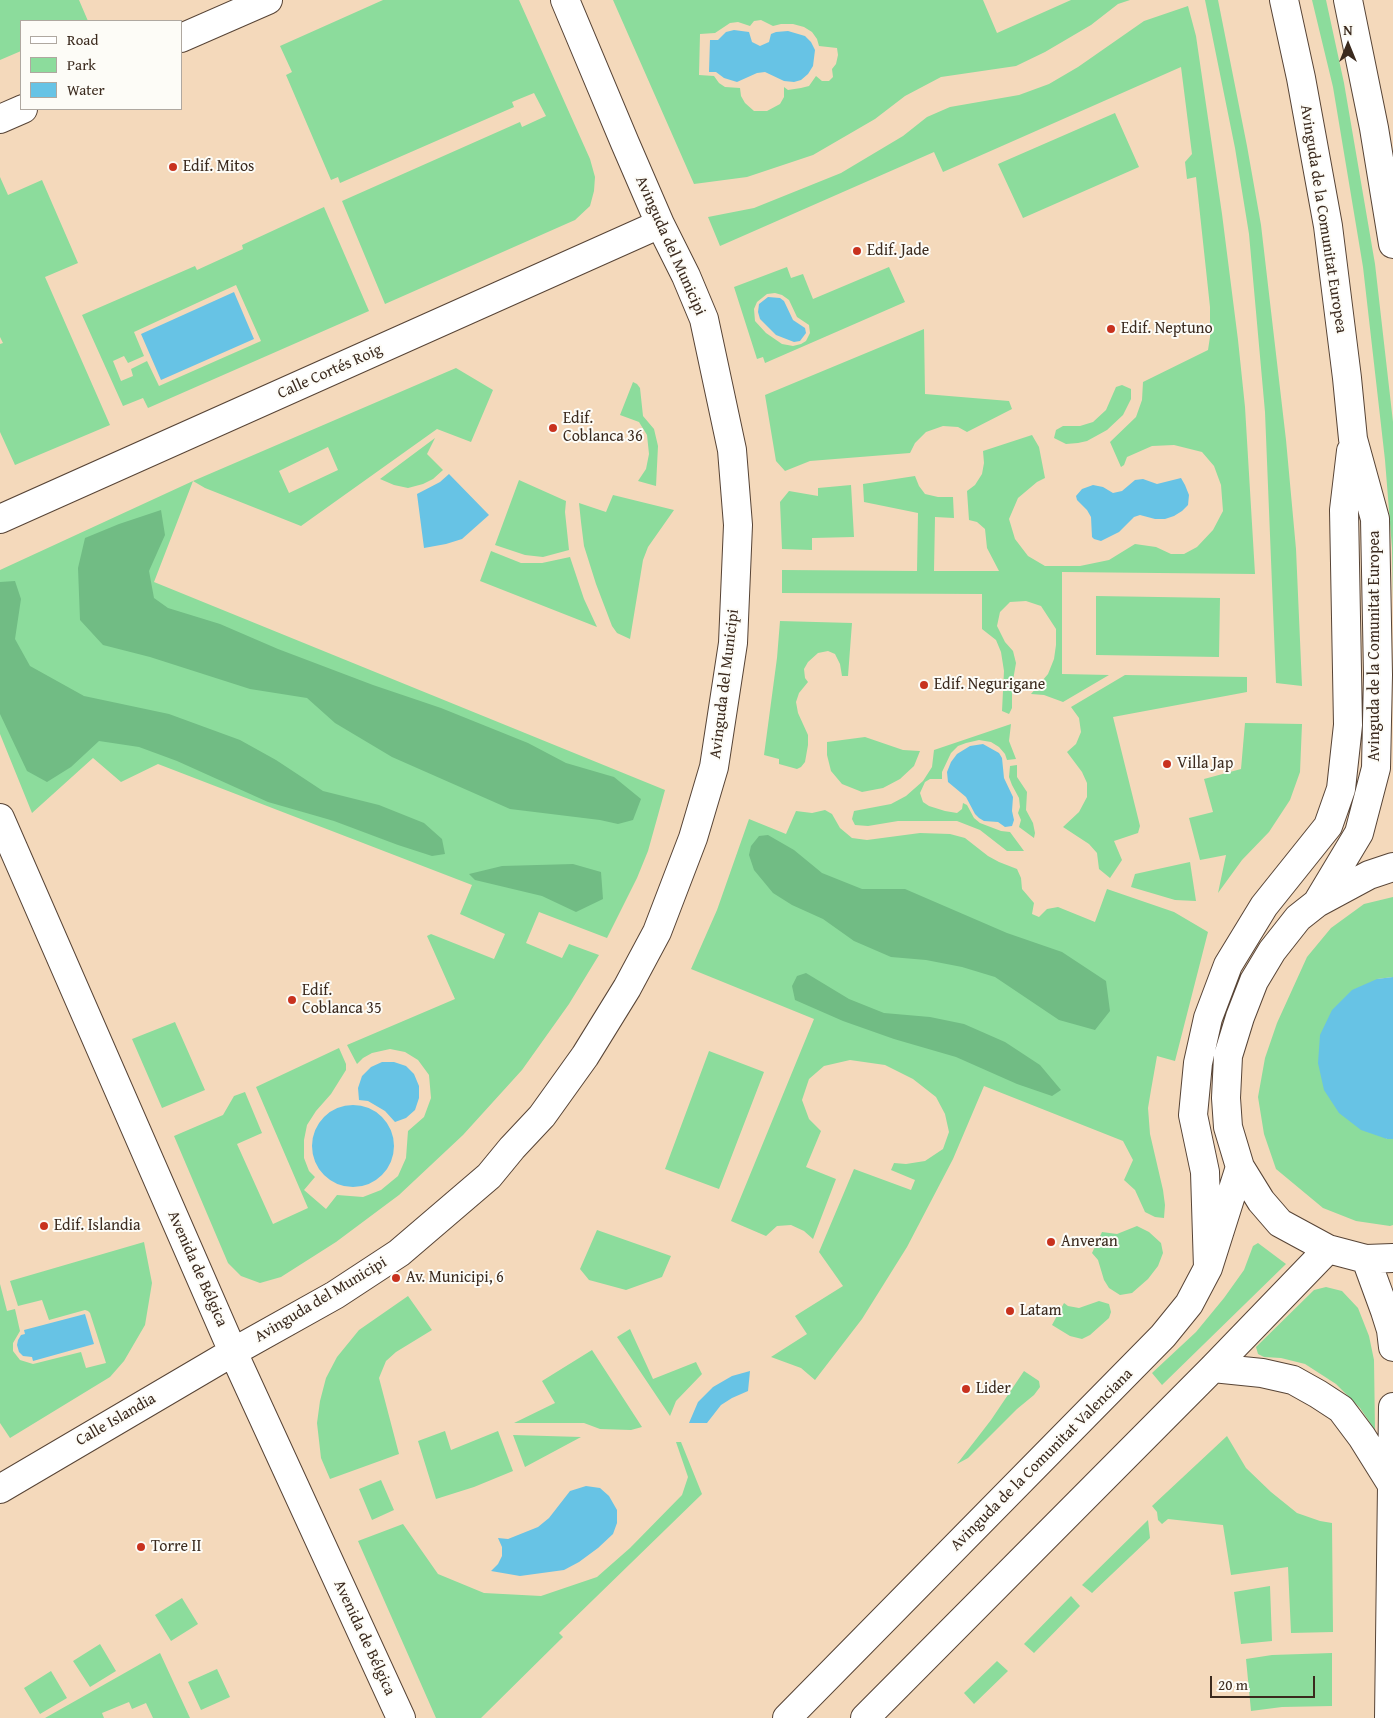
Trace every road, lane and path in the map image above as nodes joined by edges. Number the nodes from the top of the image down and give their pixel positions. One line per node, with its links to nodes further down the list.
1 (268, 0): 5 (main road)
2 (565, 0): 9 (main road, Avinguda del Municipi)
3 (1284, 0): 11 (main road, Avinguda de la Comunitat Europea)
4 (1348, 0): 8 (main road)
5 (182, 38)
6 (21, 110): 7 (main road)
7 (0, 119)
8 (1390, 217): 10 (main road)
9 (660, 224): 12 (main road, Calle Cortés Roig); 22 (main road, Avinguda del Municipi)
10 (1393, 244)
11 (1353, 439): 15 (main road, Avinguda de la Comunitat Europea); 20 (main road, Avinguda de la Comunitat Europea)
12 (0, 519)
13 (0, 818): 22 (main road, Avenida de Bélgica)
14 (1393, 868): 15 (main road)
15 (1317, 903): 16 (main road)
16 (1240, 1167): 17 (main road); 20 (main road, Avinguda de la Comunitat Valenciana)
17 (1328, 1249): 19 (main road); 23 (main road)
18 (1393, 1258): 19 (main road)
19 (1366, 1259): 21 (main road)
20 (1208, 1268): 28 (main road, Avinguda de la Comunitat Valenciana)
21 (1393, 1347)
22 (233, 1352): 26 (main road, Calle Islandia); 27 (main road, Avenida de Bélgica)
23 (1214, 1368): 25 (main road); 29 (main road)
24 (1393, 1408): 25 (main road)
25 (1392, 1485): 30 (main road)
26 (0, 1489)
27 (401, 1718)
28 (787, 1718)
29 (866, 1718)
30 (1389, 1718)

